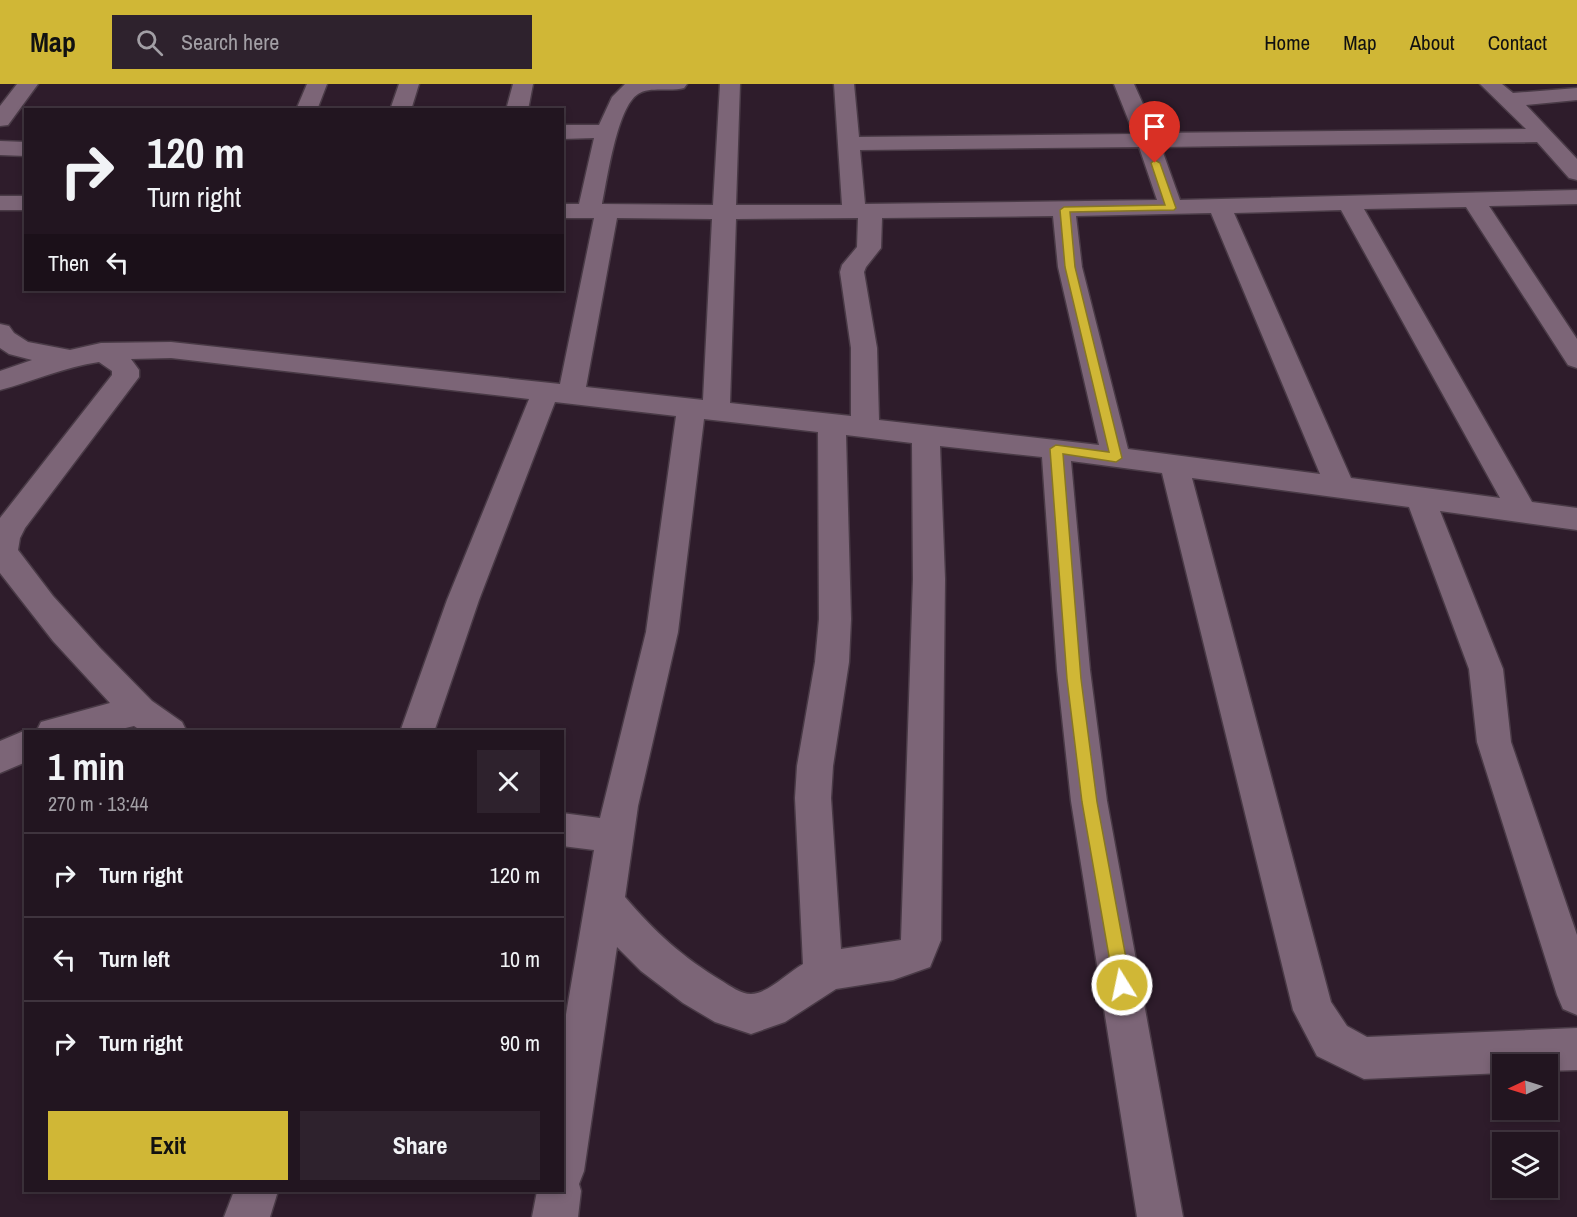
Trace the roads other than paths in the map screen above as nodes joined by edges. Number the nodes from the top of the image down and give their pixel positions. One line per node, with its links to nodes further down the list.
1 (28, 84): 15 (street)
2 (317, 84): 12 (street)
3 (409, 84): 13 (street)
4 (523, 84): 14 (street)
5 (677, 84): 16 (street)
6 (730, 84): 35 (street)
7 (844, 84): 20 (street)
8 (1124, 84): 19 (street)
9 (1490, 84): 11 (street)
10 (1577, 94): 11 (street)
11 (1510, 100): 18 (street)
12 (307, 108)
13 (401, 108)
14 (517, 108)
15 (0, 120)
16 (608, 131): 17 (street); 34 (street)
17 (564, 132)
18 (1544, 135): 19 (street); 23 (street)
19 (1148, 140): 20 (street); 31 (street)
20 (850, 144): 36 (street)
21 (0, 148): 22 (street)
22 (24, 149)
23 (1568, 151): 24 (street)
24 (1577, 173)
25 (1577, 197): 26 (street)
26 (1473, 200): 29 (street); 40 (street)
27 (0, 202): 28 (street)
28 (24, 203)
29 (1349, 203): 30 (street); 52 (street)
30 (1220, 207): 31 (street); 50 (street)
31 (1171, 208): 32 (street)
32 (1064, 210): 36 (street); 48 (street)
33 (564, 211): 34 (street)
34 (598, 211): 35 (street); 42 (street)
35 (726, 212): 36 (street); 43 (street)
36 (862, 212): 45 (street)
37 (0, 332): 39 (street)
38 (101, 351): 39 (street); 42 (street); 54 (street)
39 (69, 357): 41 (street)
40 (1577, 359)
41 (0, 381)
42 (558, 395): 43 (street); 57 (street)
43 (703, 409): 44 (street); 61 (street)
44 (832, 424): 45 (street); 63 (street)
45 (865, 428): 46 (street)
46 (926, 436): 47 (street); 63 (street)
47 (1056, 449): 48 (street); 71 (street)
48 (1116, 458): 49 (street)
49 (1175, 466): 50 (street); 65 (street)
50 (1341, 487): 51 (street)
51 (1420, 498): 52 (street); 64 (street)
52 (1524, 512): 53 (street)
53 (1577, 519)
54 (139, 710): 55 (street); 56 (street)
55 (61, 730)
56 (167, 730)
57 (418, 730)
58 (24, 745): 59 (street)
59 (0, 758)
60 (564, 829): 61 (street)
61 (614, 836): 62 (street)
62 (605, 903): 63 (street); 66 (street)
63 (823, 974)
64 (1577, 995)
65 (1577, 1049)
66 (564, 1159)
67 (256, 1192): 69 (street)
68 (559, 1192): 70 (street)
69 (247, 1217)
70 (555, 1217)
71 (1160, 1217)

